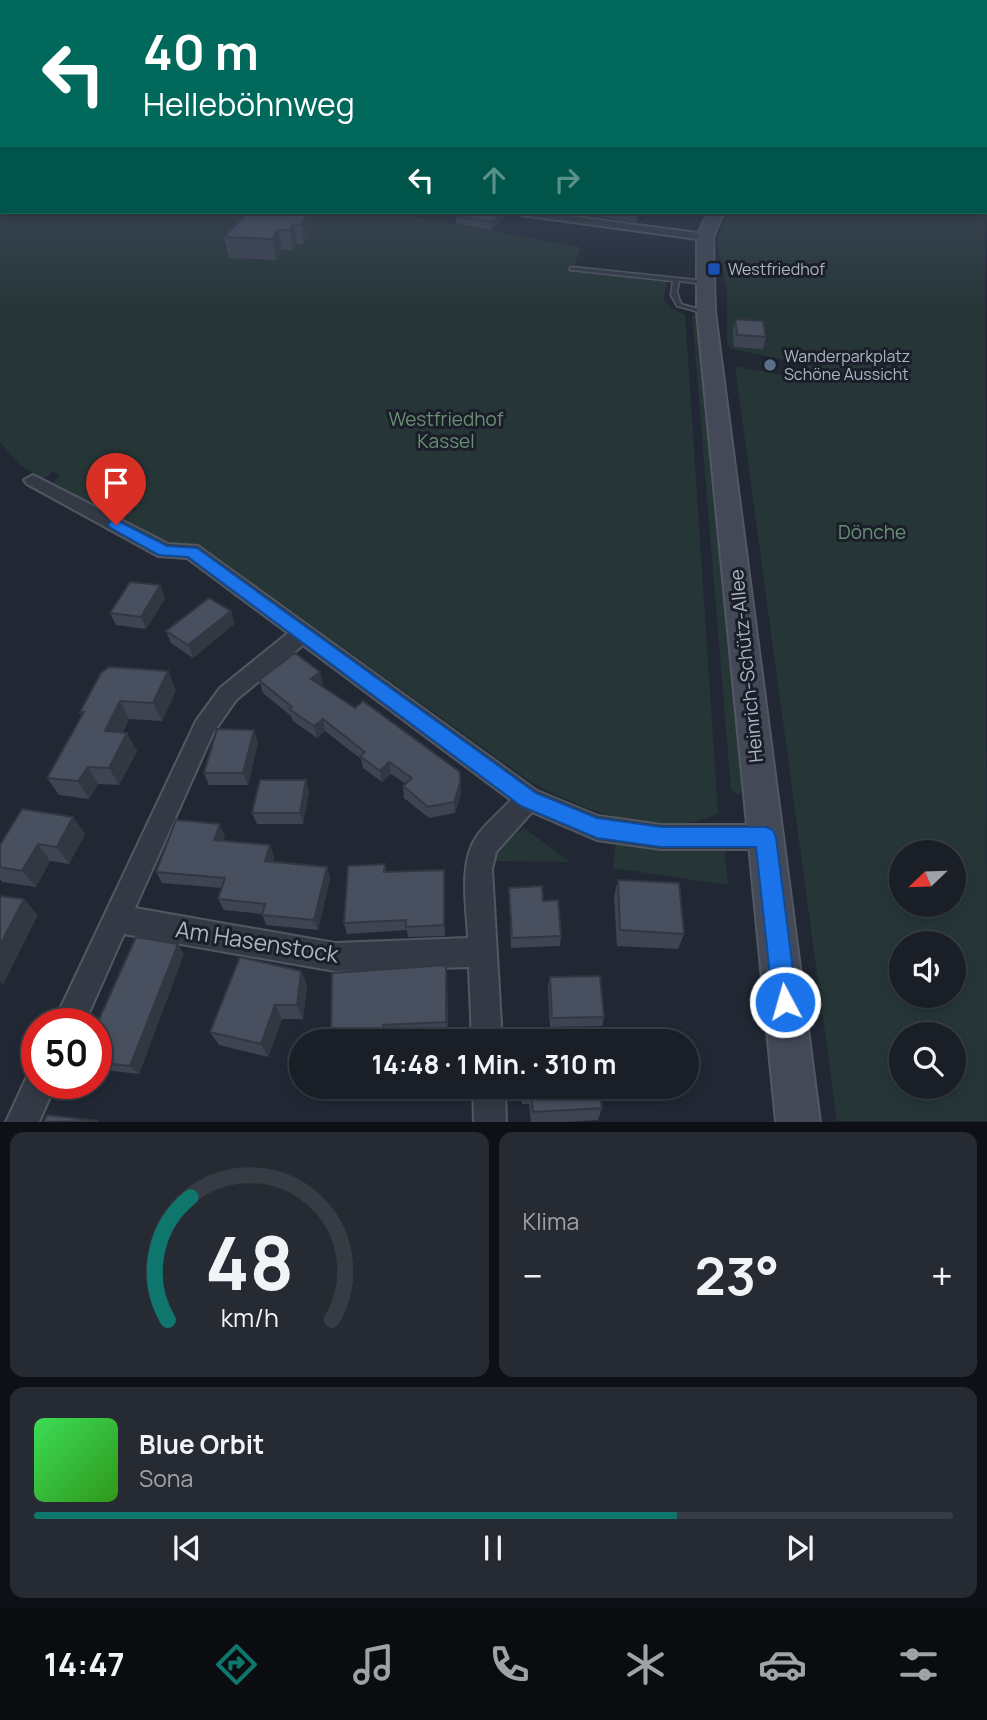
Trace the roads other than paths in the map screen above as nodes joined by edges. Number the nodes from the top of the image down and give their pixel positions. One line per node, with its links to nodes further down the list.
1 (555, 214): 3 (street)
2 (715, 214): 3 (main road, Heinrich-Schütz-Allee)
3 (705, 237): 6 (main road, Heinrich-Schütz-Allee)
4 (572, 269): 5 (lane)
5 (677, 279): 6 (lane); 7 (lane)
6 (704, 282): 7 (main road, Heinrich-Schütz-Allee)
7 (706, 312): 11 (main road, Heinrich-Schütz-Allee)
8 (33, 480): 9 (street)
9 (303, 634): 10 (street); 12 (street)
10 (528, 799): 11 (street); 13 (street)
11 (766, 837): 20 (main road, Heinrich-Schütz-Allee)
12 (117, 919): 13 (street, Am Hasenstock); 14 (street)
13 (483, 952): 15 (street)
14 (75, 1008)
15 (486, 1029)
16 (33, 1099): 18 (street)
17 (489, 1099): 19 (street)
18 (22, 1122)
19 (490, 1122)
20 (799, 1122)

